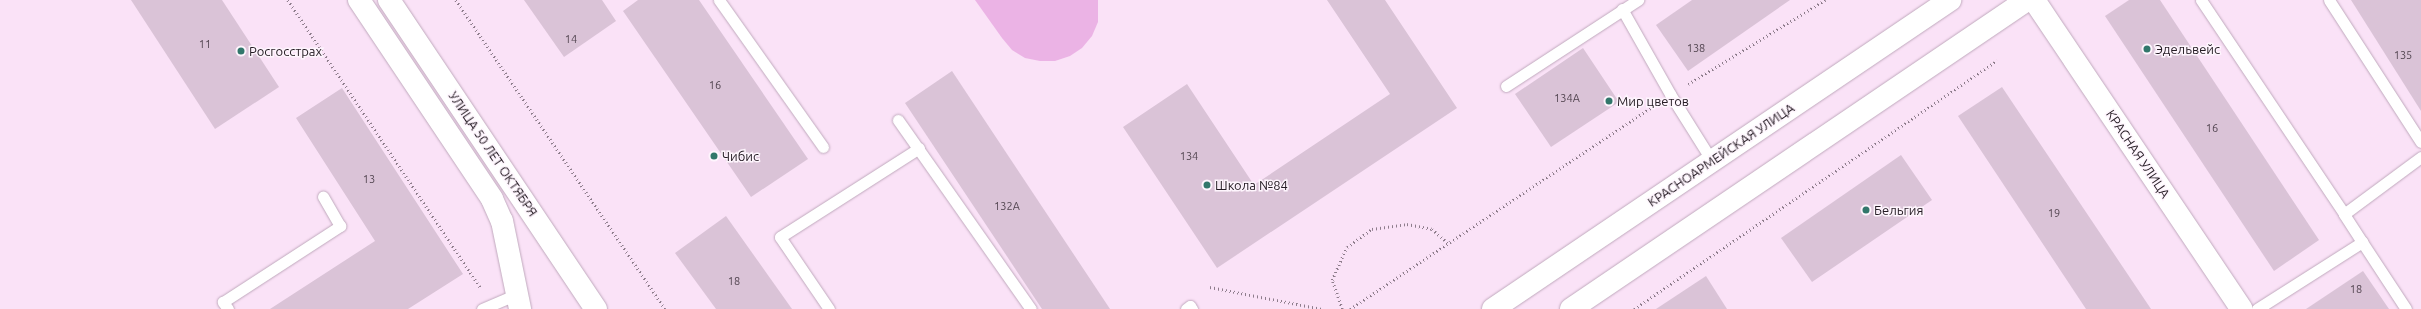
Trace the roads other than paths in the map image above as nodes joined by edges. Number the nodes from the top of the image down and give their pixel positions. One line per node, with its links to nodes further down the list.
1 (359, 0): 21 (main road, УЛИЦА 50 ЛЕТ ОКТЯБРЯ)
2 (389, 0): 24 (main road, УЛИЦА 50 ЛЕТ ОКТЯБРЯ)
3 (719, 0): 14 (lane)
4 (1638, 0): 10 (lane)
5 (1950, 0): 17 (main road, КРАСНОАРМЕЙСКАЯ УЛИЦА)
6 (2027, 0): 30 (main road)
7 (2034, 0): 31 (main road, КРАСНАЯ УЛИЦА)
8 (2201, 0): 19 (lane)
9 (2329, 0): 13 (lane)
10 (1622, 10): 11 (lane); 17 (lane)
11 (1506, 86)
12 (898, 120): 15 (lane)
13 (2421, 142)
14 (823, 146)
15 (920, 148): 25 (lane); 26 (lane)
16 (2421, 157): 19 (lane)
17 (1712, 161): 29 (main road, КРАСНОАРМЕЙСКАЯ УЛИЦА)
18 (323, 196): 23 (lane)
19 (2344, 214): 20 (lane)
20 (2362, 242): 32 (lane); 33 (lane)
21 (519, 301): 22 (lane)
22 (487, 307)
23 (228, 309)
24 (596, 309)
25 (829, 309)
26 (1031, 309)
27 (1186, 309): 28 (lane)
28 (1192, 309)
29 (1493, 309)
30 (1571, 309)
31 (2242, 309)
32 (2257, 309)
33 (2406, 309)

